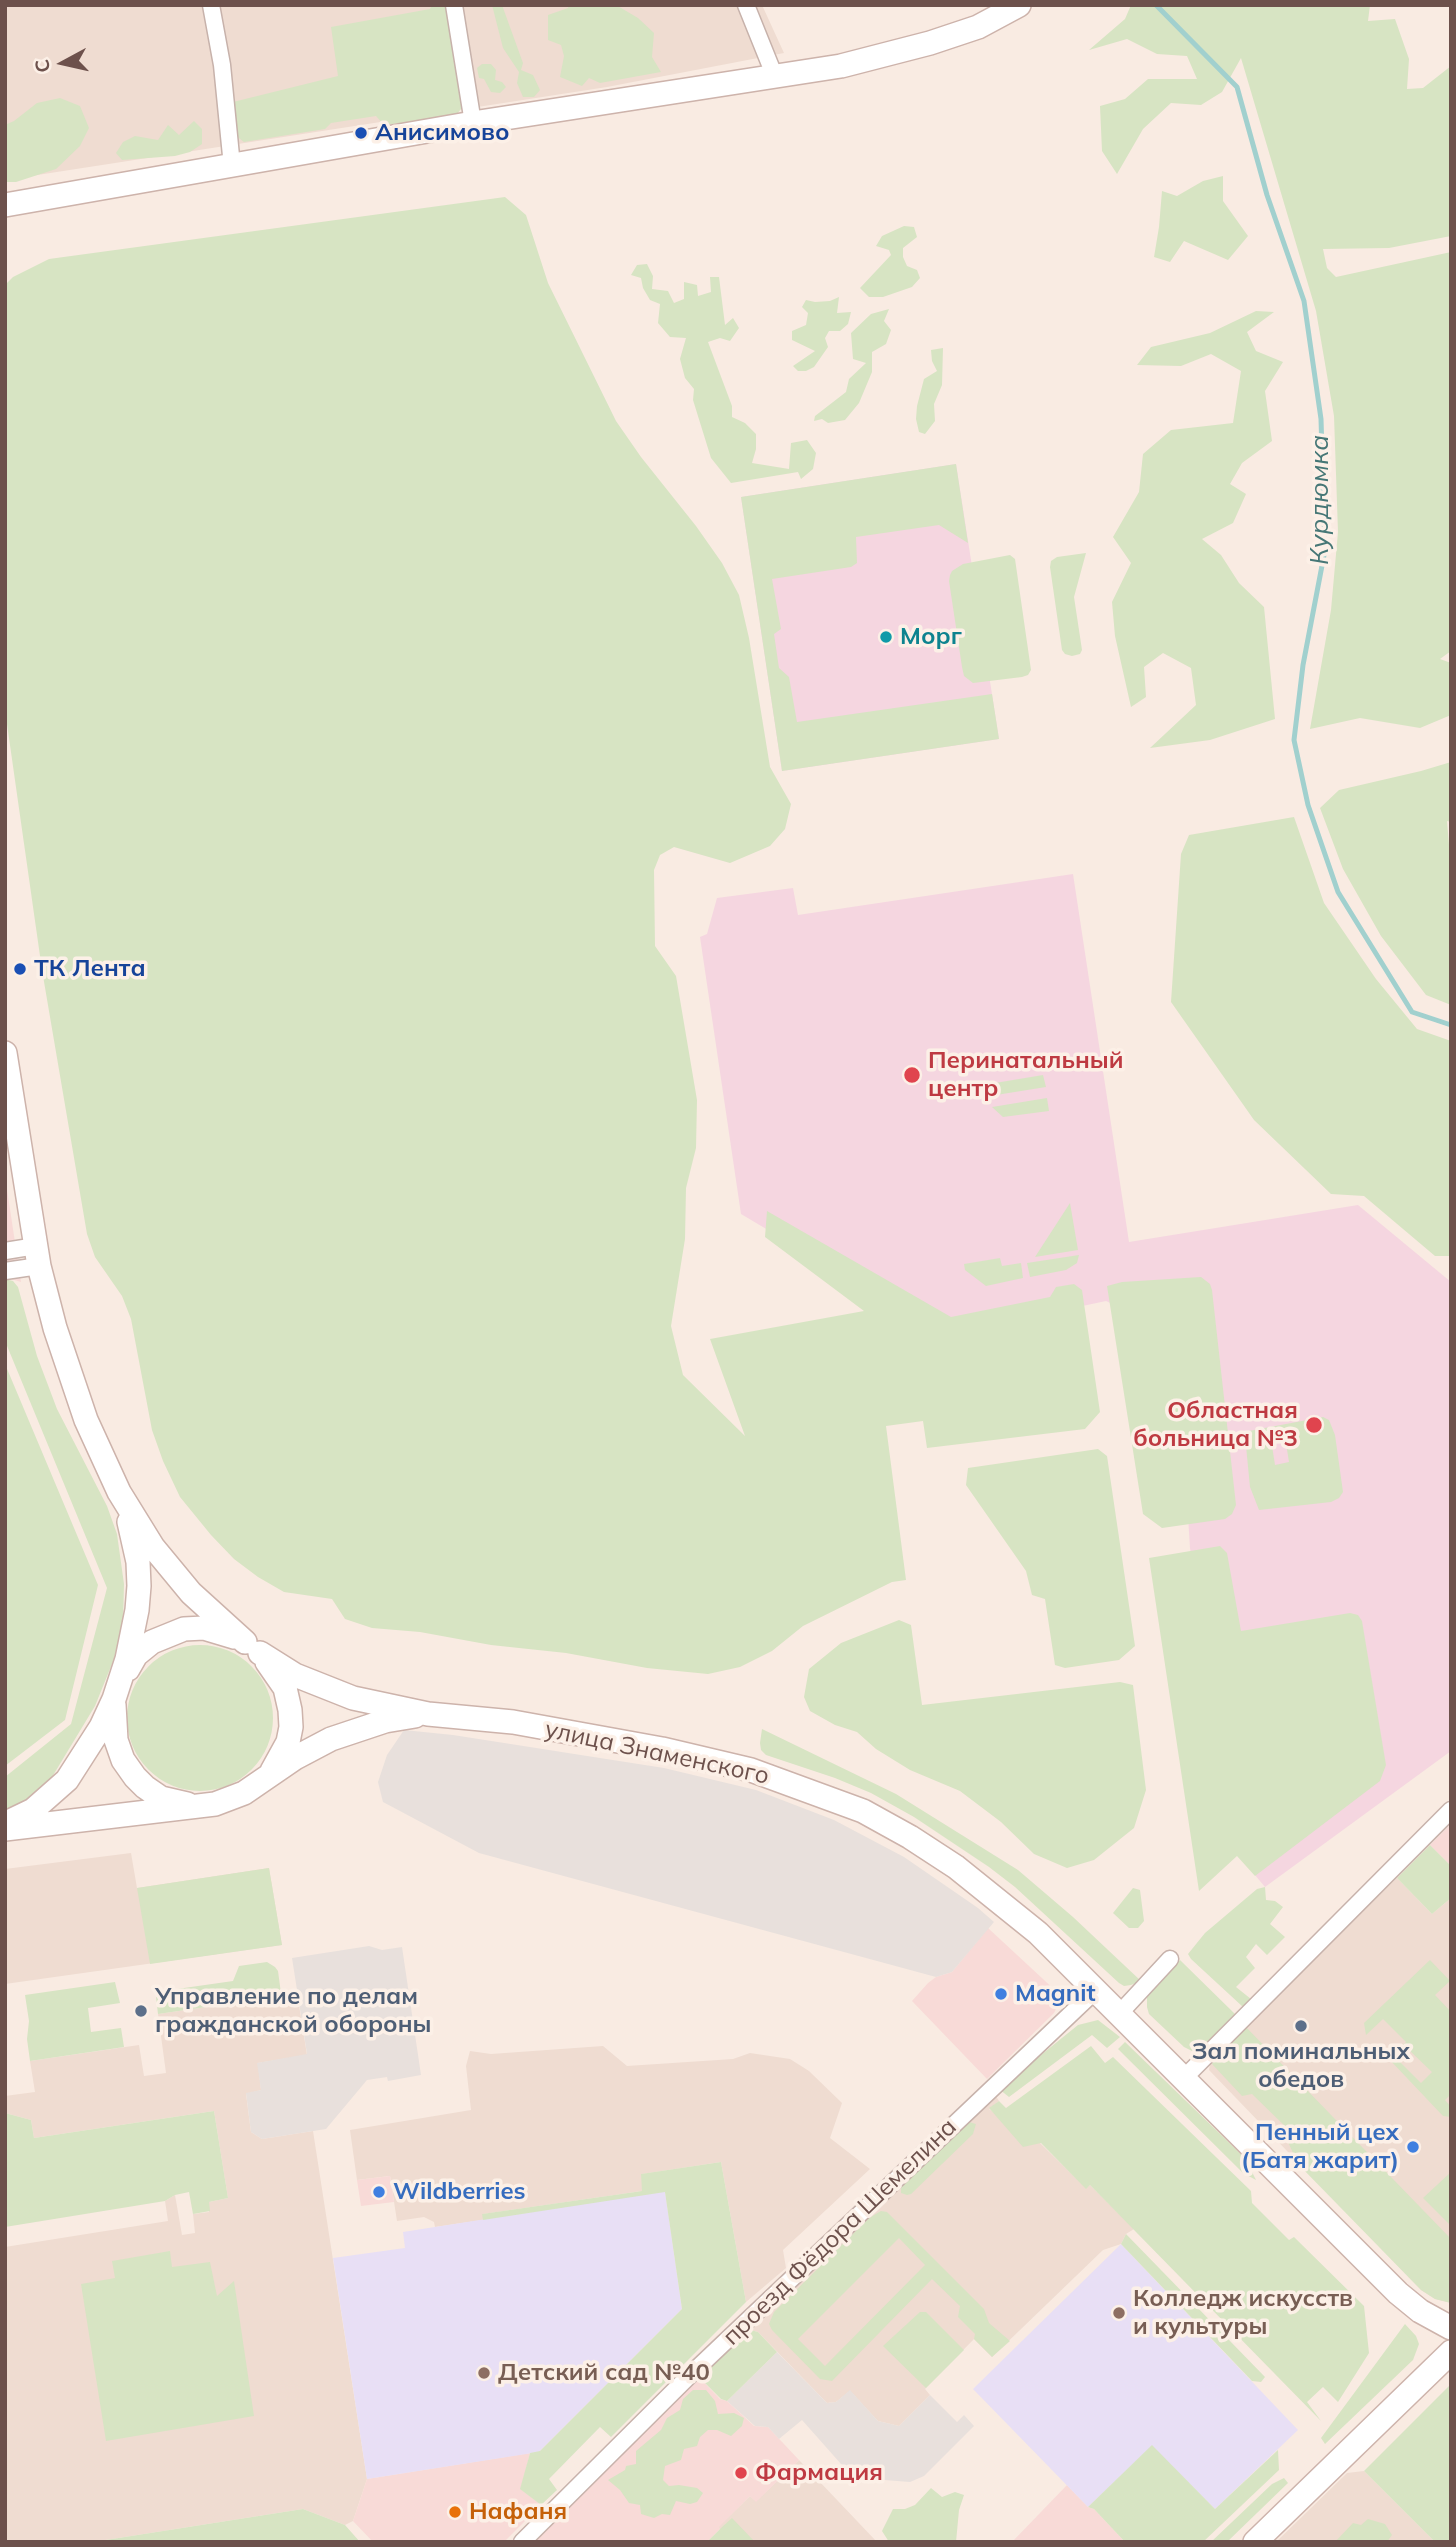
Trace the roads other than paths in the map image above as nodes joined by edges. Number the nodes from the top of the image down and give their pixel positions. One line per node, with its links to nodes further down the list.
1 (211, 5): 7 (street)
2 (454, 5): 6 (street)
3 (746, 5): 5 (street)
4 (1019, 5): 5 (main road)
5 (775, 77): 6 (main road)
6 (472, 123): 7 (main road)
7 (232, 166): 8 (main road)
8 (5, 205)
9 (5, 1053): 11 (main road)
10 (5, 1251): 11 (street)
11 (38, 1256): 12 (street); 13 (main road)
12 (5, 1271)
13 (119, 1492): 14 (main road); 15 (main road)
14 (252, 1647): 15 (main road); 17 (main road, улица Знаменского); 18 (main road)
15 (122, 1677): 16 (main road)
16 (114, 1699): 19 (main road); 21 (main road)
17 (428, 1714): 18 (main road); 23 (main road, улица Знаменского)
18 (260, 1783): 19 (main road)
19 (204, 1806): 21 (main road)
20 (1451, 1810): 25 (street)
21 (5, 1826)
22 (1170, 1959): 24 (street)
23 (1096, 1990): 24 (main road, улица Знаменского); 28 (street, проезд Фёдора Шемелина)
24 (1119, 2014): 25 (main road, улица Знаменского)
25 (1185, 2077): 26 (main road, улица Знаменского)
26 (1451, 2328)
27 (1451, 2352): 29 (main road)
28 (522, 2542)
29 (1255, 2542)

